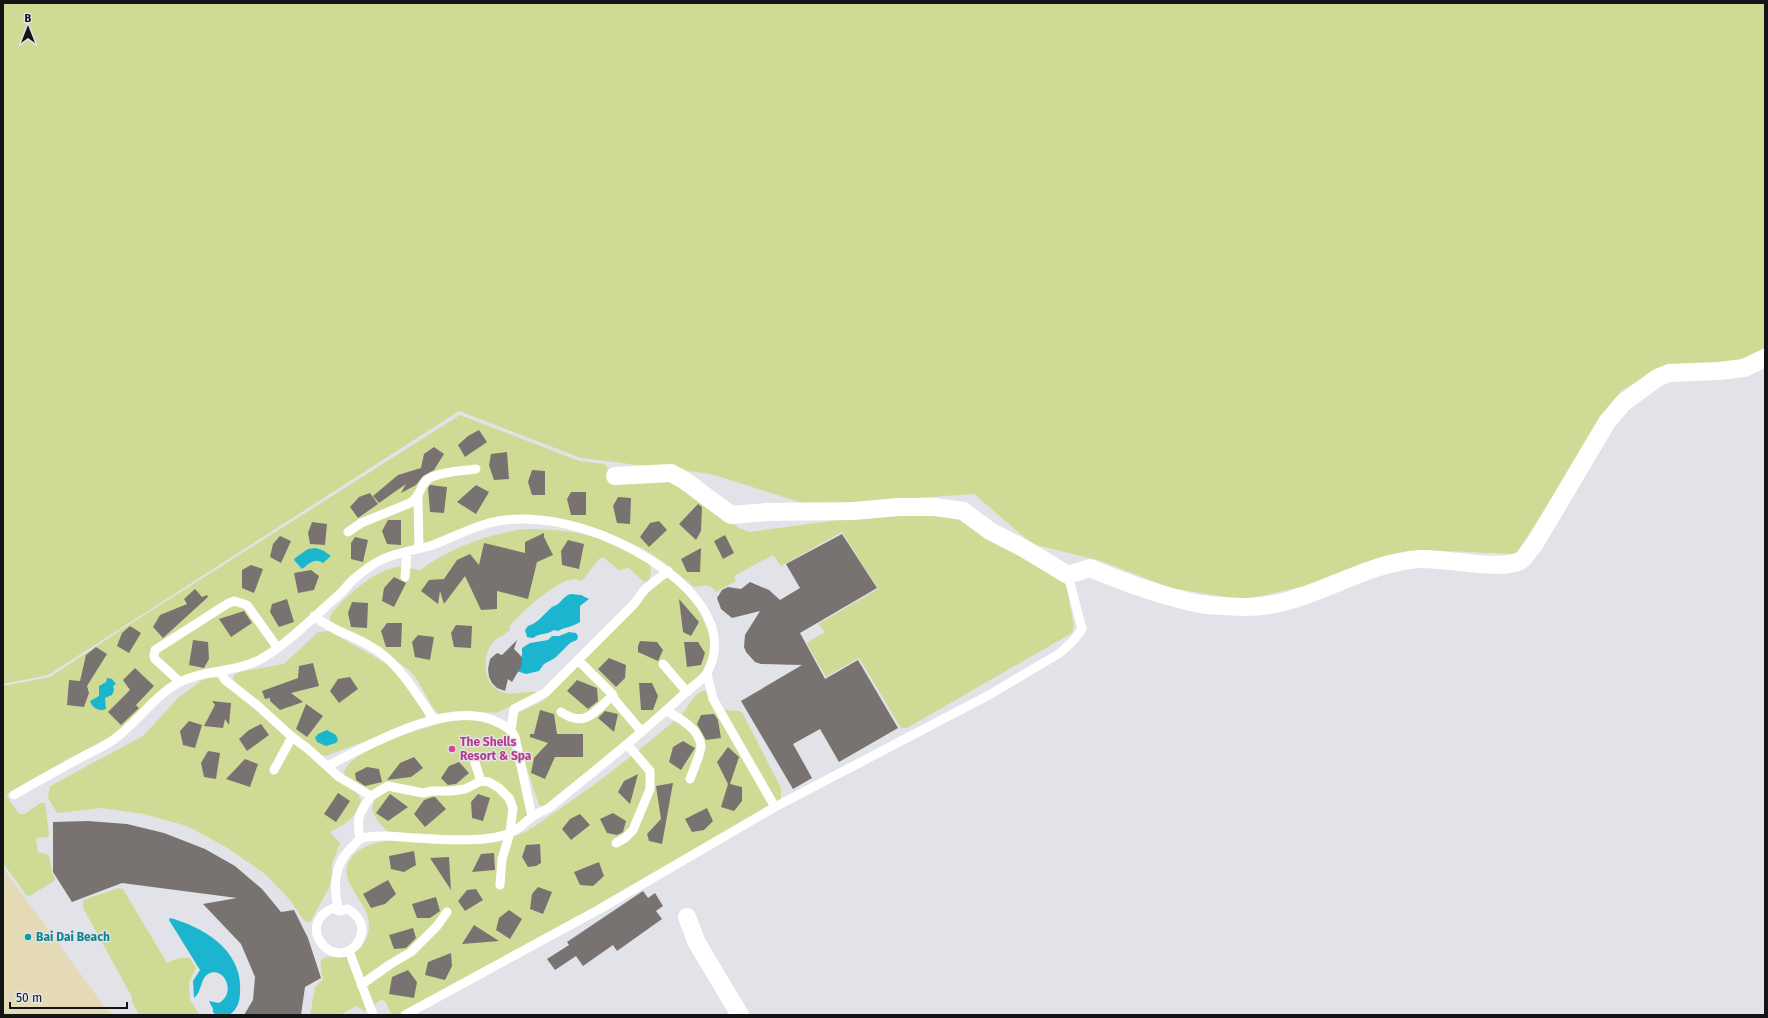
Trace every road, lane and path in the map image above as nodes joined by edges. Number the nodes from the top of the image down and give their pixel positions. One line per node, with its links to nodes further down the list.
1 (1765, 358): 9 (street)
2 (476, 469): 4 (lane)
3 (615, 476): 9 (street)
4 (418, 498): 5 (lane); 6 (lane)
5 (348, 532)
6 (419, 549): 7 (lane); 8 (lane)
7 (407, 552): 10 (lane); 11 (lane)
8 (668, 572): 16 (lane); 23 (lane)
9 (1068, 575): 34 (lane)
10 (406, 577)
11 (314, 616): 12 (lane); 22 (lane)
12 (277, 647): 15 (lane); 17 (lane)
13 (579, 661): 19 (lane)
14 (663, 664): 18 (lane)
15 (220, 671): 17 (lane); 25 (lane)
16 (707, 674): 18 (lane); 34 (lane)
17 (180, 682): 32 (lane)
18 (686, 692): 20 (lane)
19 (613, 695): 21 (lane); 24 (lane)
20 (667, 711): 24 (lane); 30 (lane)
21 (561, 712)
22 (434, 719): 23 (lane); 28 (lane)
23 (511, 730): 35 (lane)
24 (641, 731): 26 (lane)
25 (292, 737): 28 (lane); 29 (lane)
26 (627, 744): 35 (lane); 38 (lane)
27 (474, 760): 31 (lane)
28 (327, 766): 33 (lane)
29 (274, 770)
30 (690, 779)
31 (481, 781): 33 (lane); 36 (lane)
32 (14, 795)
33 (371, 796): 37 (lane)
34 (775, 807): 46 (lane)
35 (532, 817): 36 (lane)
36 (510, 833): 37 (lane); 39 (lane)
37 (360, 839): 40 (lane)
38 (616, 843)
39 (500, 885)
40 (339, 911): 43 (lane); 43 (lane)
41 (447, 912): 44 (lane)
42 (687, 917): 47 (street)
43 (349, 950): 44 (lane)
44 (361, 985): 45 (lane)
45 (373, 1015)
46 (405, 1015)
47 (740, 1015)

